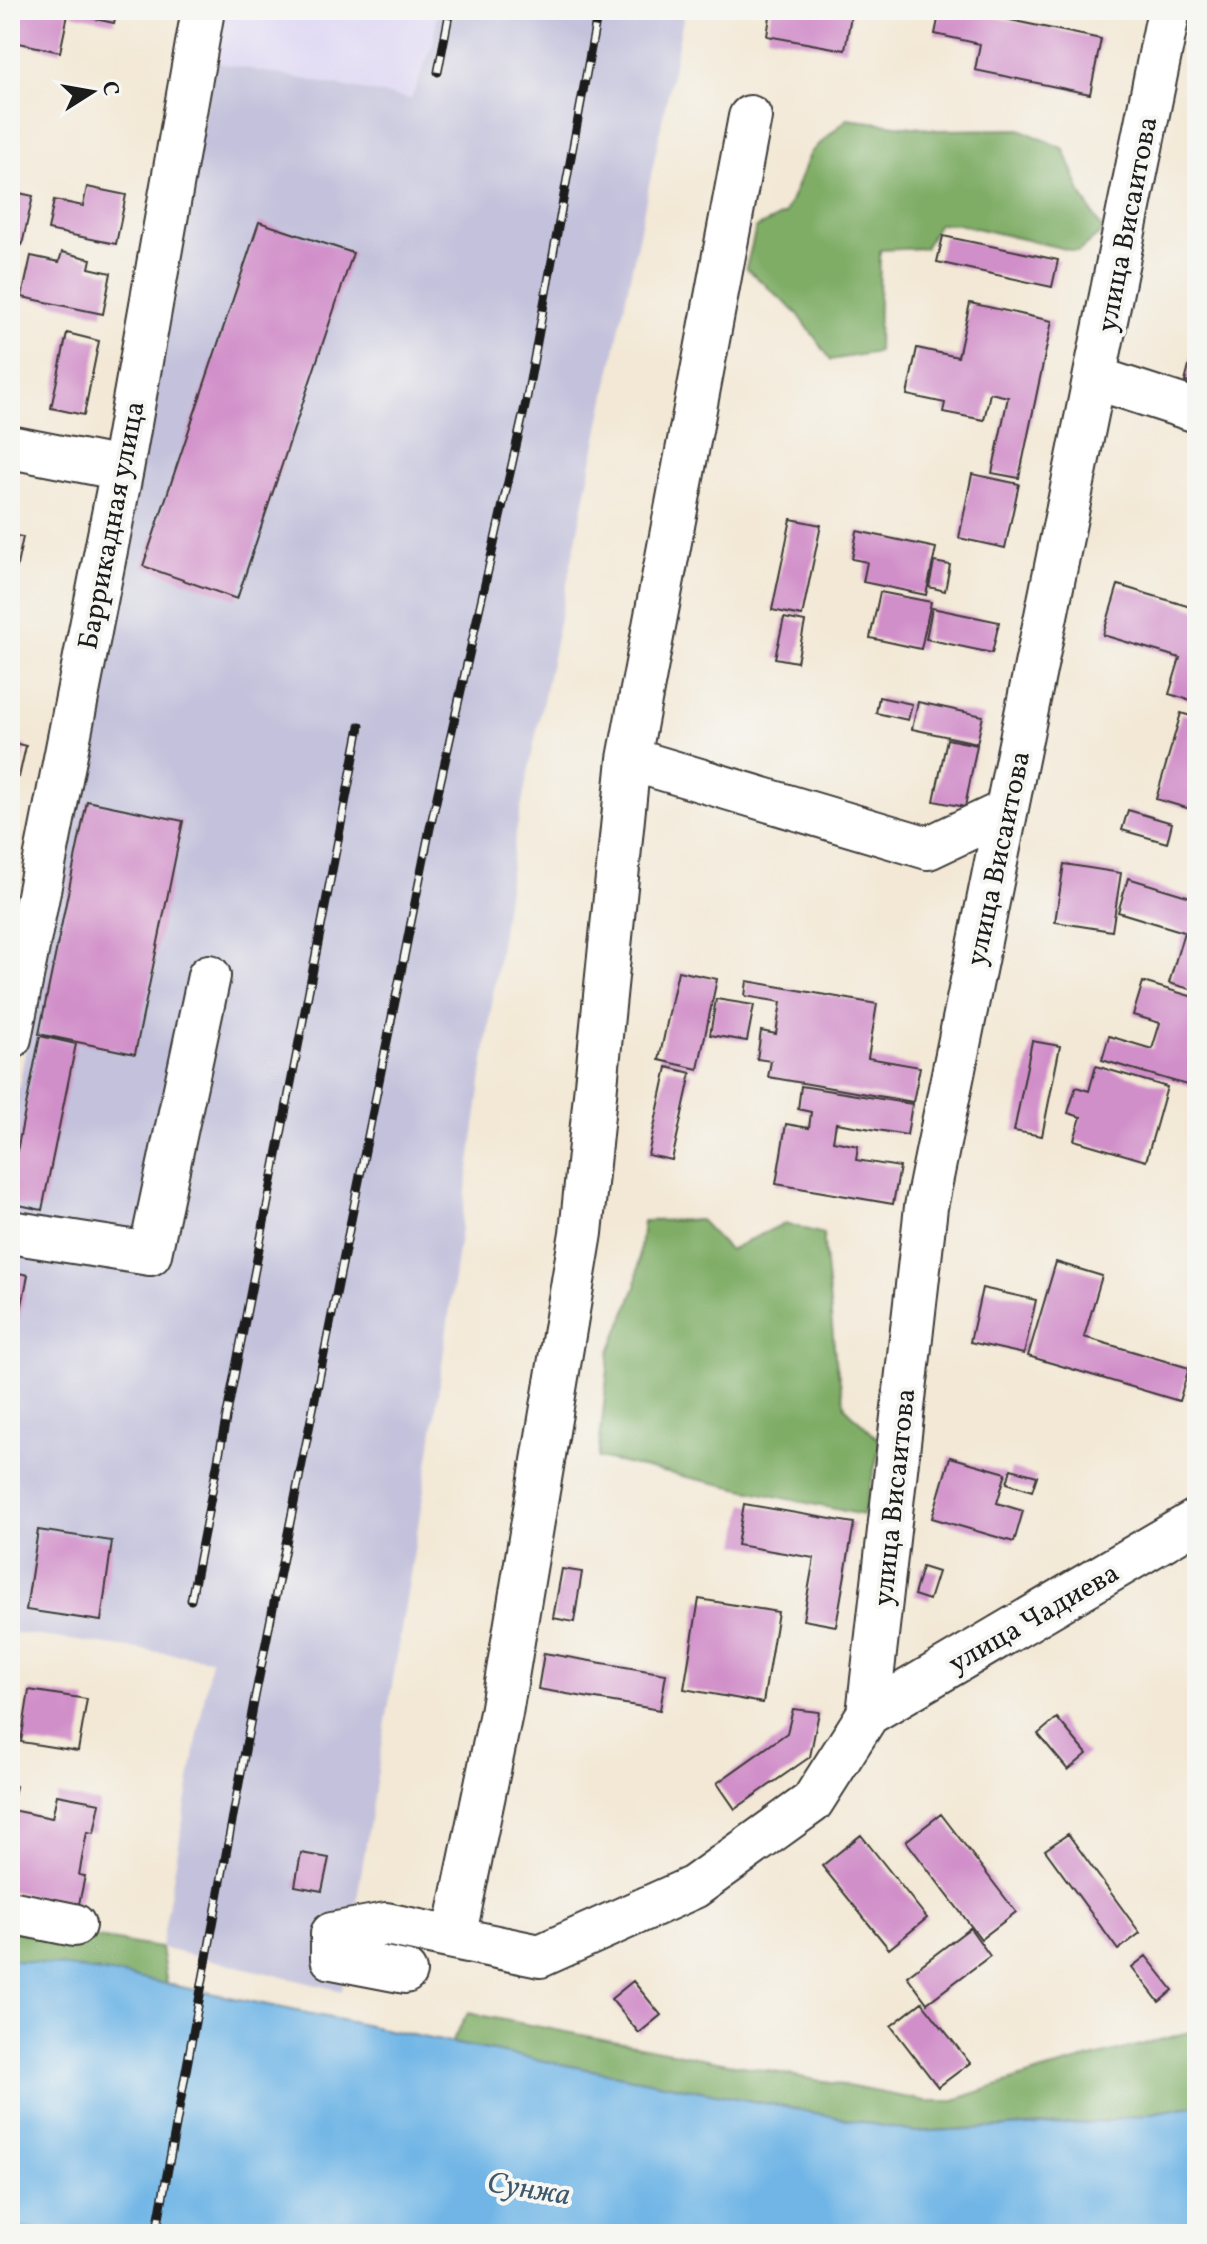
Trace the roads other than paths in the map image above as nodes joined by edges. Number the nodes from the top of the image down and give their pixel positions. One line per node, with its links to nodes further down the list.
1 (203, 10): 7 (street, Баррикадная улица)
2 (1169, 10): 4 (street, улица Висаитова)
3 (750, 117): 8 (street)
4 (1095, 378): 5 (street); 9 (street, улица Висаитова)
5 (1197, 411)
6 (10, 447): 7 (street)
7 (122, 469): 11 (street, Баррикадная улица)
8 (629, 759): 9 (street); 17 (street)
9 (1006, 811): 14 (street, улица Висаитова)
10 (209, 976): 12 (street)
11 (10, 1038)
12 (10, 1232)
13 (1197, 1520): 14 (street, улица Чадиева)
14 (868, 1714): 17 (street)
15 (10, 1912): 16 (street)
16 (74, 1925)
17 (454, 1938): 18 (street)
18 (405, 1972)

